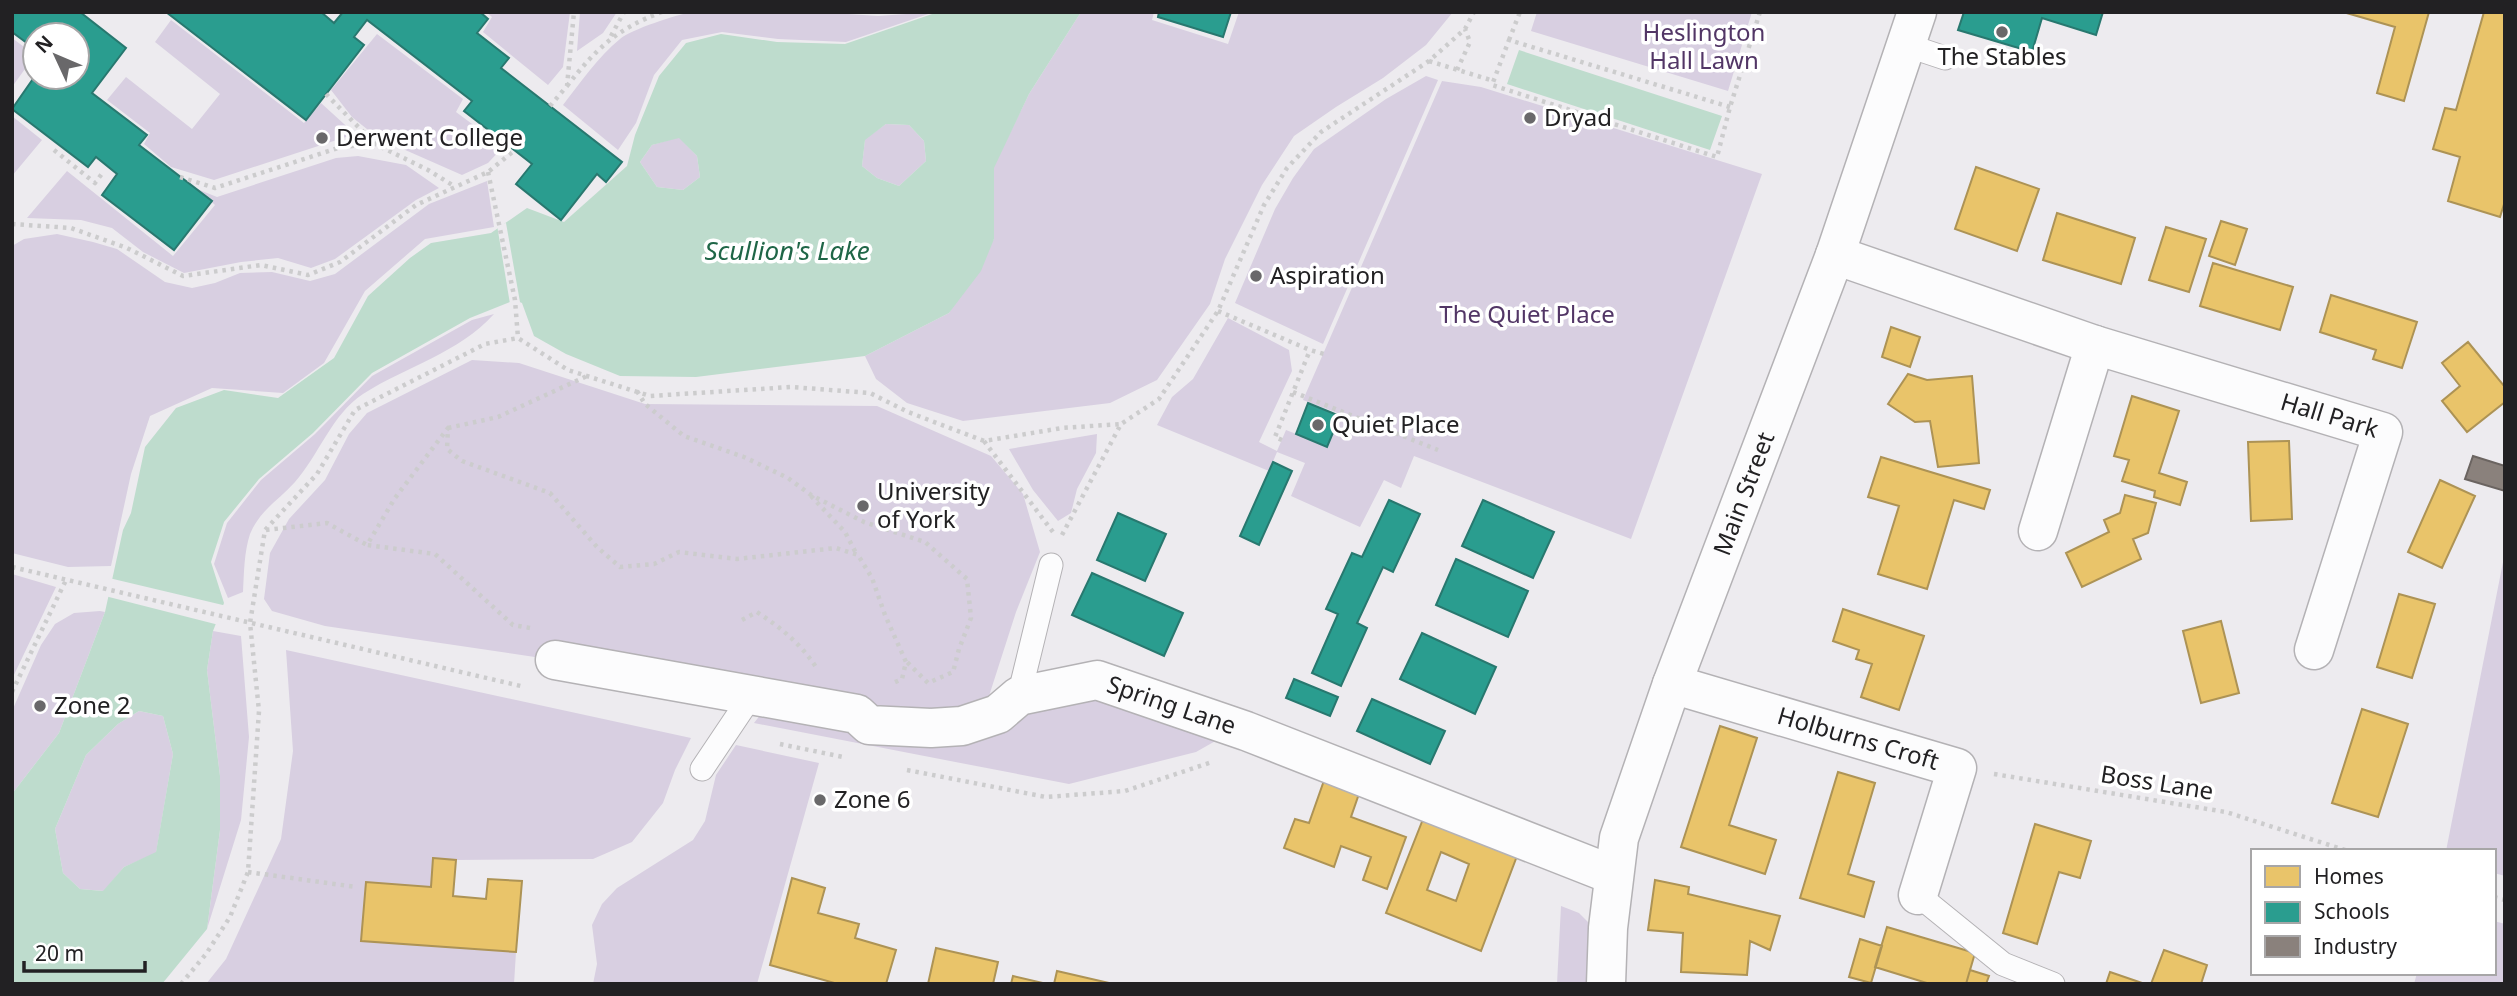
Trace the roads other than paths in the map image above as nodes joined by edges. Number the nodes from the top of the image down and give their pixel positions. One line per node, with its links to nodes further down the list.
1 (1911, 29): 2 (lane); 3 (street, Main Street)
2 (1945, 58)
3 (1835, 255): 4 (street, Hall Park); 9 (street, Main Street)
4 (2095, 345): 5 (street); 8 (street, Hall Park)
5 (2038, 531)
6 (1051, 565): 11 (lane)
7 (547, 645): 10 (street, Spring Lane)
8 (2314, 650)
9 (1672, 684): 13 (street, Main Street); 14 (street, Holburns Croft)
10 (751, 696): 11 (street, Spring Lane); 12 (lane)
11 (1019, 696): 13 (street, Spring Lane)
12 (702, 769)
13 (1613, 875): 15 (street, Main Street)
14 (1918, 895): 16 (lane)
15 (1606, 984)
16 (2053, 984)

